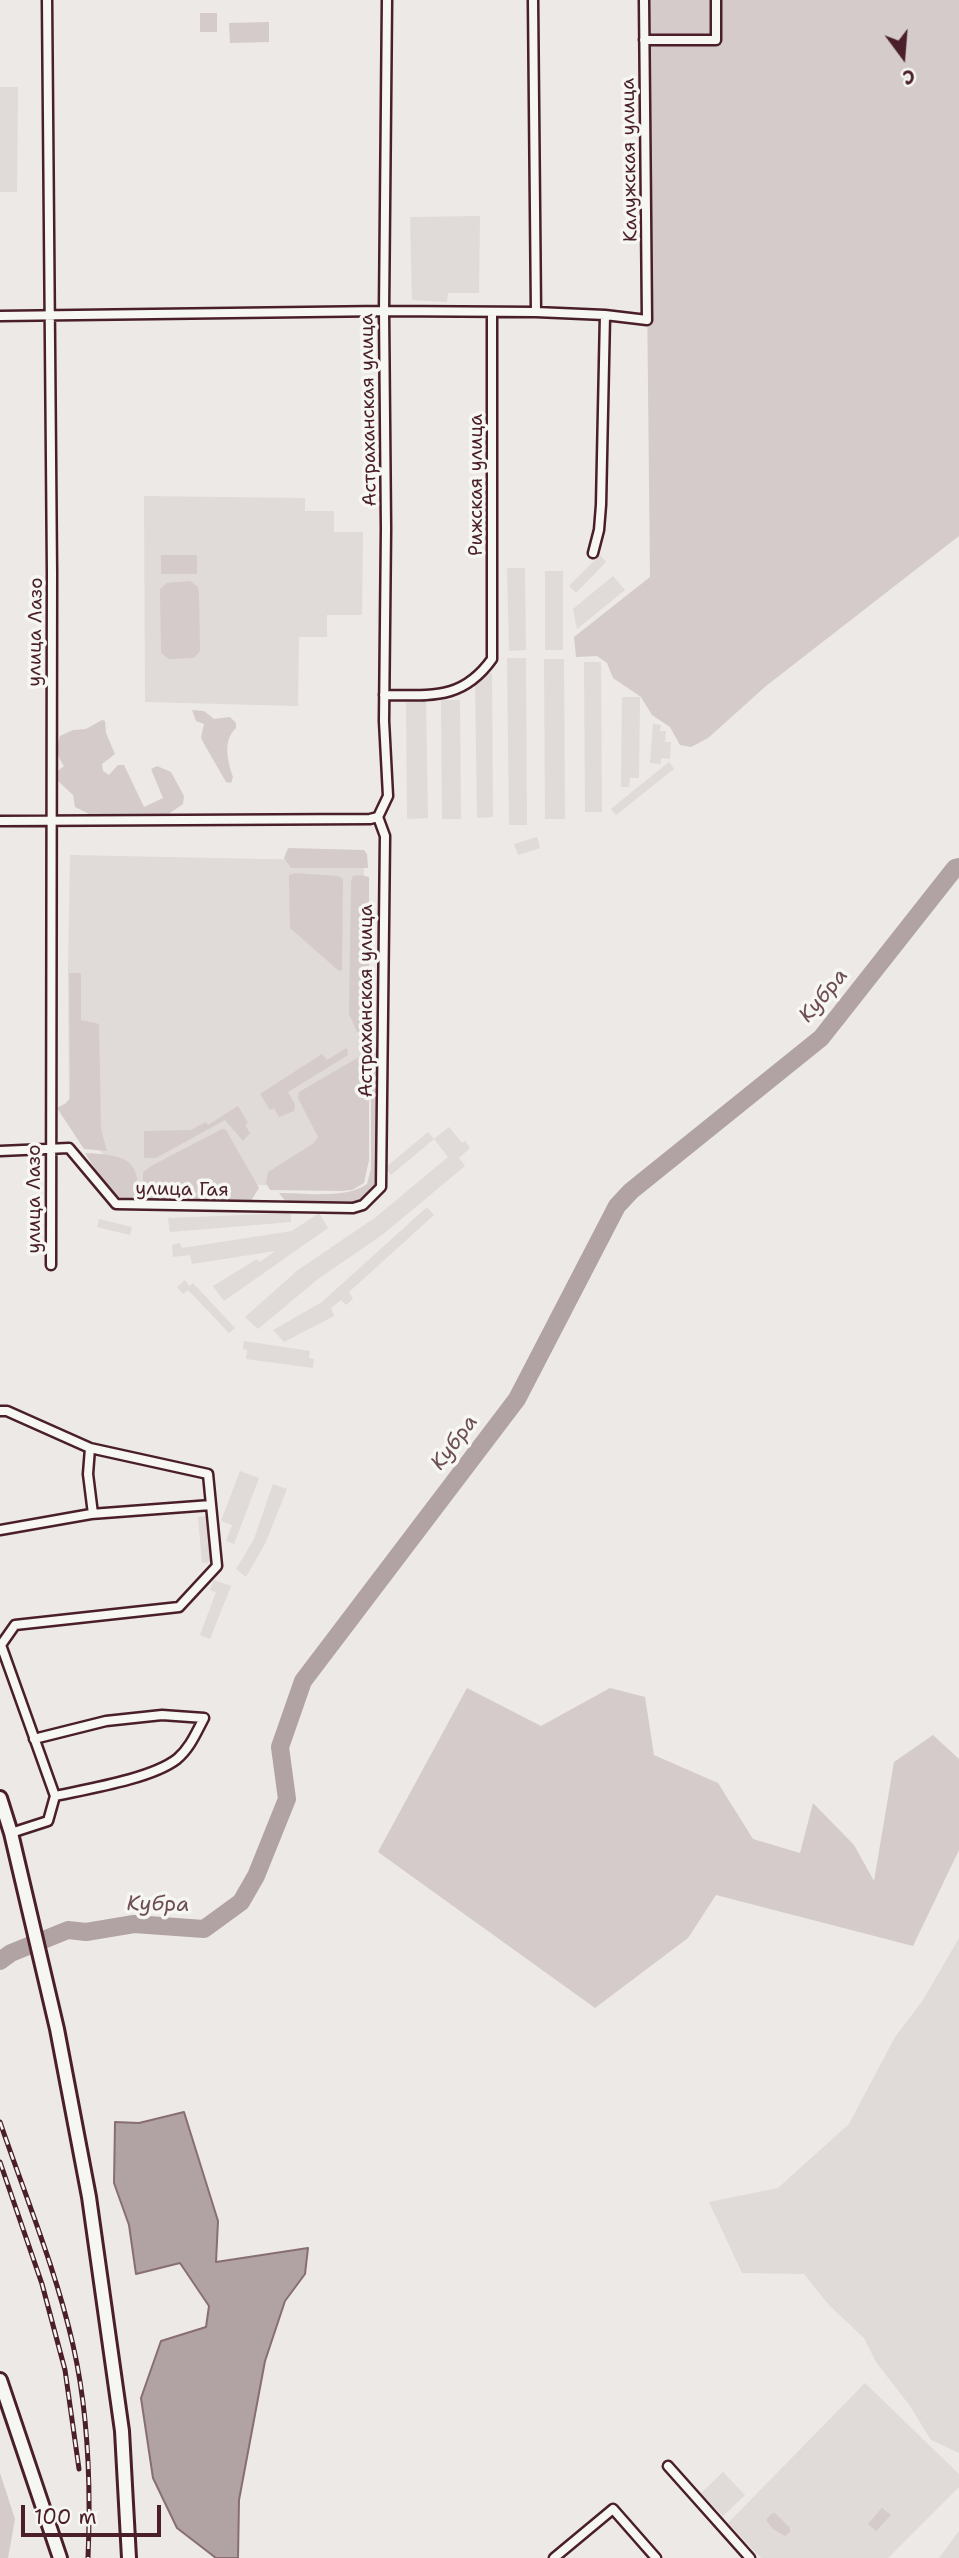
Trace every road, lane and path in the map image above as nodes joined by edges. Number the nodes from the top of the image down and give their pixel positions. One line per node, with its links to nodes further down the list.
1 (47, 0): 12 (street, улица Лазо)
2 (387, 0): 7 (street, Астраханская улица)
3 (533, 0): 8 (street)
4 (644, 0): 6 (street, Калужская улица)
5 (716, 0): 6 (street)
6 (645, 40): 10 (street, Калужская улица)
7 (384, 311): 9 (street); 12 (street); 14 (street, Астраханская улица)
8 (536, 313): 9 (street); 10 (street)
9 (492, 314): 14 (street, Рижская улица)
10 (606, 315): 13 (street)
11 (0, 316): 12 (street)
12 (49, 316): 17 (street, улица Лазо)
13 (593, 553)
14 (384, 695): 15 (street, Астраханская улица)
15 (378, 817): 17 (street); 20 (street, Астраханская улица)
16 (0, 821): 17 (street)
17 (51, 822): 18 (street, улица Лазо)
18 (51, 1150): 19 (street, улица Гая); 20 (street, улица Гая); 21 (street, улица Лазо)
19 (0, 1151)
20 (381, 1187)
21 (51, 1265)
22 (0, 1411): 23 (street)
23 (90, 1448): 24 (street); 25 (street)
24 (211, 1505): 25 (street); 27 (street)
25 (93, 1514): 26 (street)
26 (0, 1530)
27 (34, 1739): 28 (street); 28 (street)
28 (55, 1796): 30 (street)
29 (0, 1798): 30 (main road)
30 (11, 1833): 34 (main road)
31 (0, 2380): 33 (main road)
32 (668, 2466): 37 (street)
33 (57, 2556)
34 (130, 2558)
35 (554, 2558): 36 (street)
36 (656, 2558)
37 (750, 2558)

